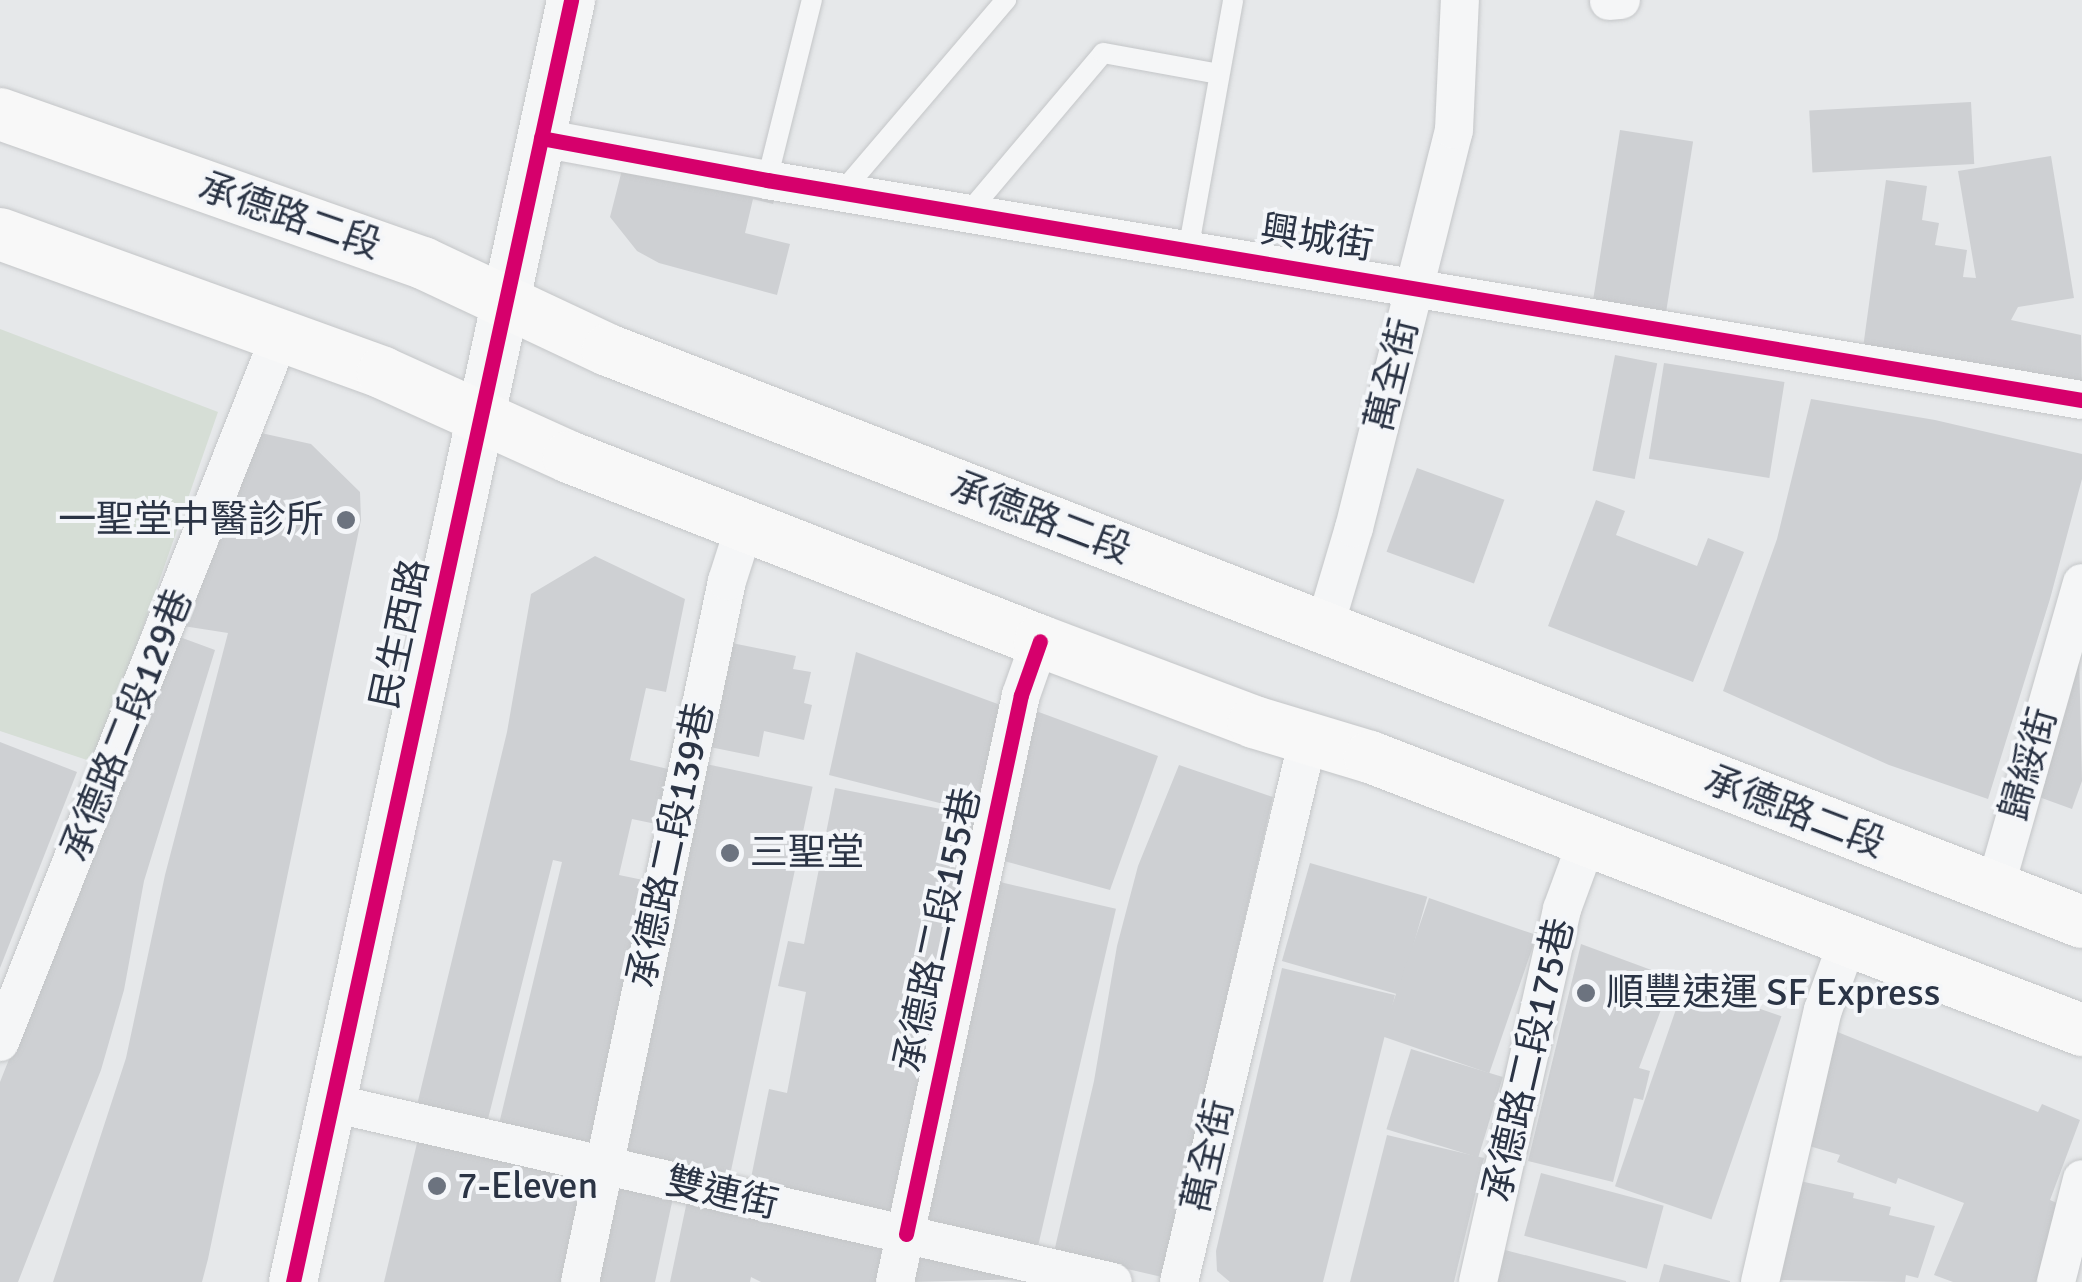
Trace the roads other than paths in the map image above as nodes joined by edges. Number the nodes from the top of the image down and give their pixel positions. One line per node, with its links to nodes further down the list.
1 (571, 0): 8 (street, 民生西路)
2 (812, 0): 9 (lane)
3 (1006, 0): 10 (lane)
4 (1233, 0): 6 (lane)
5 (1460, 0): 14 (street, 萬全街)
6 (1218, 74): 11 (lane); 13 (lane)
7 (0, 114): 15 (main road, 承德路二段)
8 (542, 138): 9 (street, 興城街); 15 (street, 民生西路)
9 (767, 180): 10 (street, 興城街)
10 (842, 192): 11 (street, 興城街)
11 (968, 213): 13 (street, 興城街)
12 (0, 234): 16 (main road)
13 (1188, 251): 14 (street, 興城街)
14 (1415, 287): 17 (street, 興城街); 21 (street, 萬全街)
15 (505, 301): 18 (street, 民生西路); 21 (main road, 承德路二段)
16 (280, 336): 18 (main road); 29 (street, 承德路二段129巷)
17 (2082, 400)
18 (481, 416): 19 (main road); 30 (street, 民生西路)
19 (745, 525): 22 (main road); 31 (street, 承德路二段139巷)
20 (2082, 583): 25 (street, 歸綏街)
21 (1324, 629): 25 (main road, 承德路二段)
22 (1040, 640): 23 (main road); 33 (street, 承德路二段155巷)
23 (1308, 739): 24 (main road); 38 (street, 萬全街)
24 (1587, 840): 27 (main road); 39 (street, 承德路二段175巷)
25 (1995, 888): 26 (main road, 承德路二段)
26 (2082, 922)
27 (1848, 940): 28 (main road); 40 (street)
28 (2082, 1030)
29 (0, 1042)
30 (332, 1103): 31 (street, 雙連街); 34 (street, 民生西路)
31 (604, 1166): 33 (street, 雙連街); 35 (street, 承德路二段139巷)
32 (2082, 1179): 41 (street)
33 (906, 1234): 36 (street, 承德路二段155巷); 37 (street, 雙連街)
34 (293, 1282)
35 (580, 1282)
36 (896, 1282)
37 (1113, 1282)
38 (1179, 1282)
39 (1478, 1282)
40 (1760, 1282)
41 (2056, 1282)

